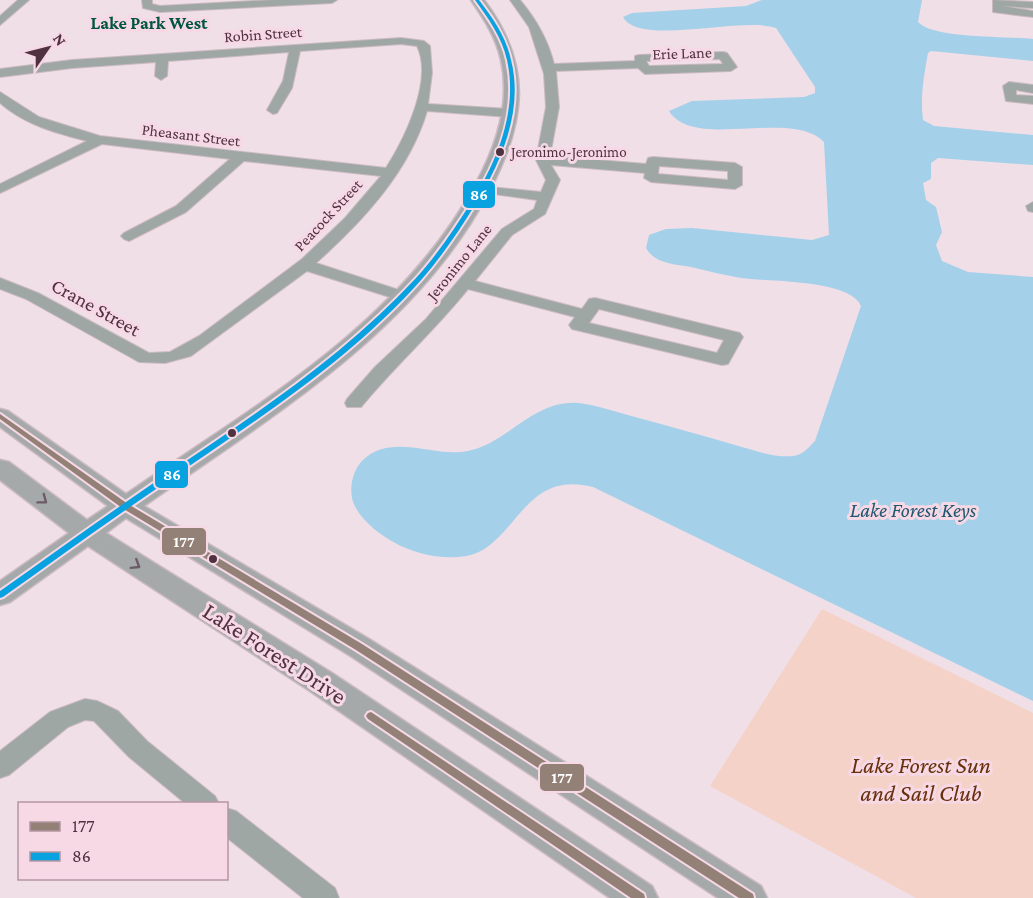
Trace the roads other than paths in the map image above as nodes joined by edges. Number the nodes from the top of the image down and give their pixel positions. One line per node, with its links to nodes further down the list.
1 (24, 0): 10 (street)
2 (332, 0): 7 (street)
3 (477, 0): 23 (main road)
4 (515, 0): 15 (street)
5 (983, 0): 6 (street)
6 (997, 2): 8 (street); 9 (street)
7 (147, 3)
8 (1033, 5)
9 (1033, 14)
10 (0, 22)
11 (420, 43): 12 (street, Robin Street); 21 (street, Peacock Street)
12 (295, 48): 13 (street, Robin Street); 22 (street)
13 (162, 57): 16 (street, Robin Street); 17 (street)
14 (642, 64): 14 (street, Erie Lane); 15 (street, Erie Lane)
15 (550, 68): 26 (street)
16 (0, 73)
17 (161, 76)
18 (1033, 88): 20 (street)
19 (0, 96): 24 (street, Pheasant Street)
20 (1033, 100)
21 (423, 107): 23 (street); 28 (street, Peacock Street)
22 (273, 110)
23 (511, 113): 30 (main road)
24 (100, 140): 25 (street, Pheasant Street); 29 (street)
25 (239, 158): 28 (street, Pheasant Street); 32 (street)
26 (543, 160): 27 (street); 31 (street)
27 (652, 169): 27 (street)
28 (389, 173): 33 (street, Peacock Street)
29 (0, 189)
30 (485, 189): 31 (street); 36 (main road)
31 (546, 197): 35 (street, Jeronimo Lane)
32 (129, 236)
33 (305, 265): 36 (street); 38 (street, Peacock Street)
34 (0, 283): 38 (street, Crane Street)
35 (466, 284): 37 (street); 39 (street, Jeronimo Lane)
36 (402, 296): 42 (main road)
37 (586, 315): 37 (street)
38 (173, 356)
39 (354, 403)
40 (0, 416): 42 (main road)
41 (0, 468): 43 (main road, Lake Forest Drive, one-way to 43)
42 (125, 506): 43 (main road); 50 (main road)
43 (87, 533): 44 (main road); 49 (main road, Lake Forest Drive, one-way to 49)
44 (0, 595)
45 (0, 766): 46 (street)
46 (204, 802)
47 (228, 822): 48 (street)
48 (325, 898)
49 (640, 898)
50 (749, 898)

